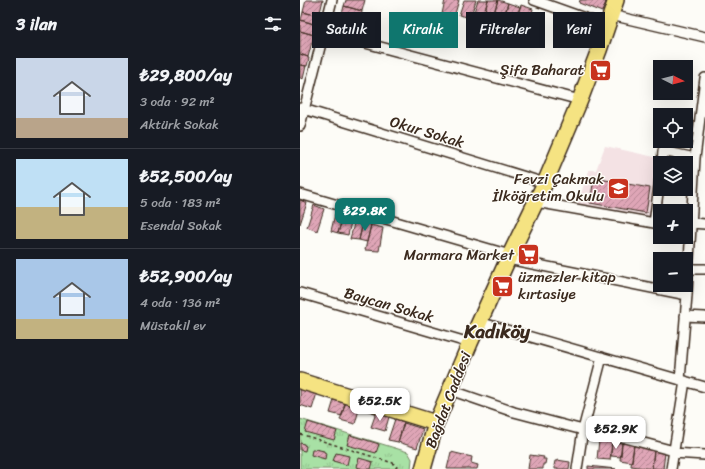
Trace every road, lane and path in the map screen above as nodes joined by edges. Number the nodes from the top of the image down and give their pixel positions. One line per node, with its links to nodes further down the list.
1 (332, 0): 4 (street)
2 (534, 0): 5 (street)
3 (616, 0): 5 (main road, Bağdat Caddesi)
4 (329, 12)
5 (609, 20): 6 (street); 10 (main road, Bağdat Caddesi)
6 (705, 36)
7 (381, 47): 10 (street)
8 (319, 48): 11 (street)
9 (705, 78): 15 (street)
10 (580, 100): 16 (main road, Bağdat Caddesi)
11 (302, 108): 12 (street); 16 (street, Okur Sokak)
12 (300, 126)
13 (663, 156): 14 (street)
14 (686, 156)
15 (695, 158): 19 (street)
16 (545, 183): 18 (main road, Bağdat Caddesi)
17 (300, 194): 23 (street)
18 (536, 202): 20 (street); 23 (main road, Bağdat Caddesi)
19 (691, 204)
20 (653, 223)
21 (705, 224): 22 (street)
22 (693, 226)
23 (509, 257): 28 (street); 31 (main road, Bağdat Caddesi)
24 (693, 269): 25 (street)
25 (705, 269)
26 (687, 292): 28 (street)
27 (300, 294): 32 (street, Baycan Sokak)
28 (687, 295): 29 (street)
29 (685, 316): 30 (street); 35 (street)
30 (705, 317)
31 (480, 322): 32 (main road, Bağdat Caddesi); 33 (street)
32 (470, 343): 37 (main road, Bağdat Caddesi)
33 (602, 357): 35 (street); 39 (street)
34 (300, 381): 38 (main road)
35 (683, 381): 36 (street); 41 (street)
36 (705, 387)
37 (450, 390): 38 (main road, Bağdat Caddesi); 39 (street)
38 (436, 423): 44 (main road, Bağdat Caddesi)
39 (584, 428): 41 (street); 45 (street)
40 (300, 434): 43 (path)
41 (674, 452): 42 (street); 46 (street)
42 (705, 456)
43 (394, 469)
44 (423, 469)
45 (577, 469)
46 (671, 469)

